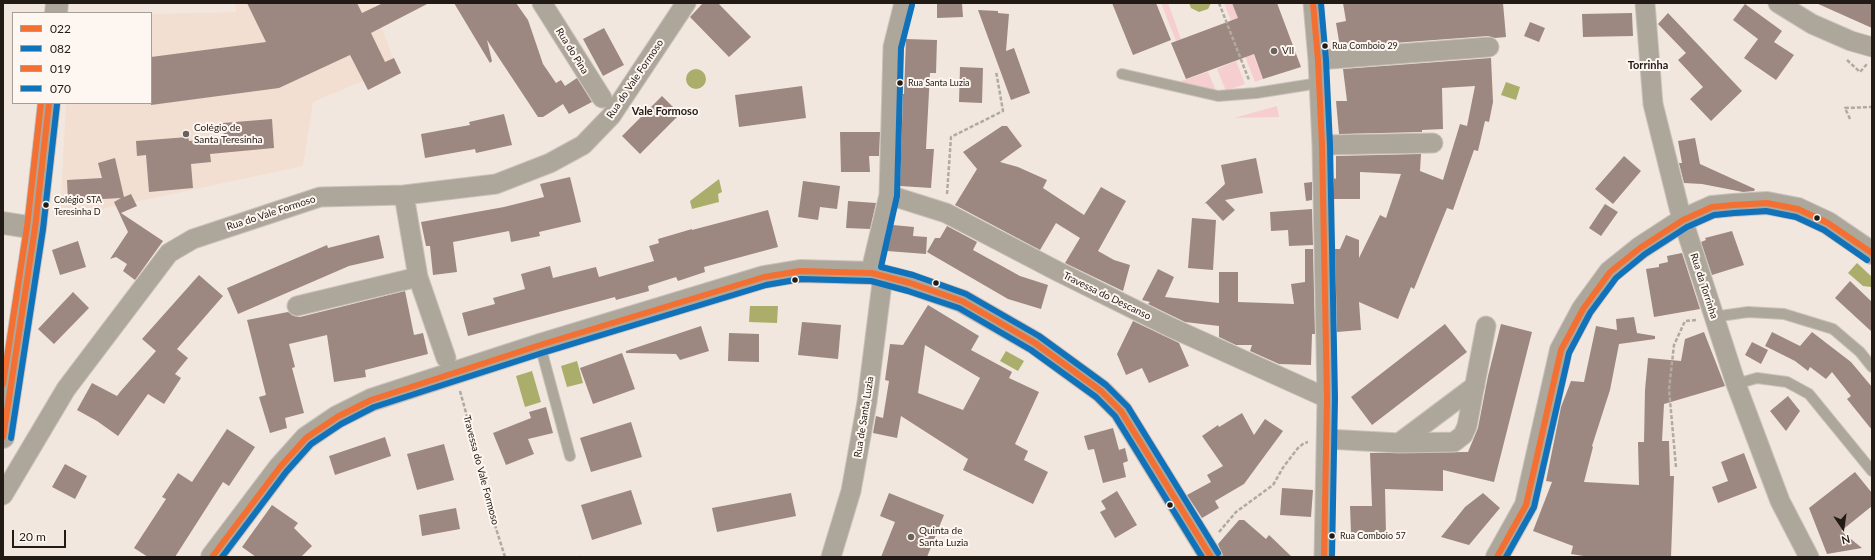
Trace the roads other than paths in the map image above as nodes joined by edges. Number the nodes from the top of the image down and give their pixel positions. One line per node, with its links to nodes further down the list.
1 (542, 3): 12 (street, Rua do Pina)
2 (686, 3): 16 (street, Rua do Vale Formoso)
3 (904, 3): 17 (street, Rua de Santa Luzia)
4 (1313, 3): 9 (street)
5 (1645, 3): 18 (street, Rua da Torrinha)
6 (1778, 3): 8 (street)
7 (1489, 47): 9 (street)
8 (1872, 47)
9 (1318, 60): 11 (street)
10 (1122, 74): 11 (lane)
11 (1319, 83): 15 (street)
12 (602, 98)
13 (49, 104): 20 (street)
14 (1433, 143): 15 (street)
15 (1322, 145): 32 (street)
16 (404, 195): 23 (street); 38 (street, Rua do Vale Formoso)
17 (889, 195): 22 (street, Rua de Santa Luzia); 32 (street, Travessa do Descanso)
18 (1683, 220): 21 (street); 25 (street, Rua da Torrinha); 43 (street)
19 (3, 223): 20 (street)
20 (35, 228): 33 (street)
21 (1872, 253)
22 (878, 274): 27 (street); 39 (street); 41 (street, Rua de Santa Luzia)
23 (418, 276): 24 (street); 28 (street)
24 (297, 306)
25 (1713, 317): 29 (lane); 30 (street, Rua da Torrinha)
26 (1486, 326): 31 (street)
27 (540, 345): 36 (lane); 40 (street)
28 (446, 358)
29 (1872, 367)
30 (1736, 384): 37 (lane); 44 (street, Rua da Torrinha)
31 (1474, 386): 35 (street); 35 (street)
32 (1327, 398): 34 (street)
33 (3, 437)
34 (1326, 439): 35 (street); 42 (street)
35 (1399, 443)
36 (570, 456)
37 (1872, 471)
38 (3, 495)
39 (1214, 547)
40 (212, 557)
41 (832, 557)
42 (1324, 557)
43 (1497, 557)
44 (1809, 557)

